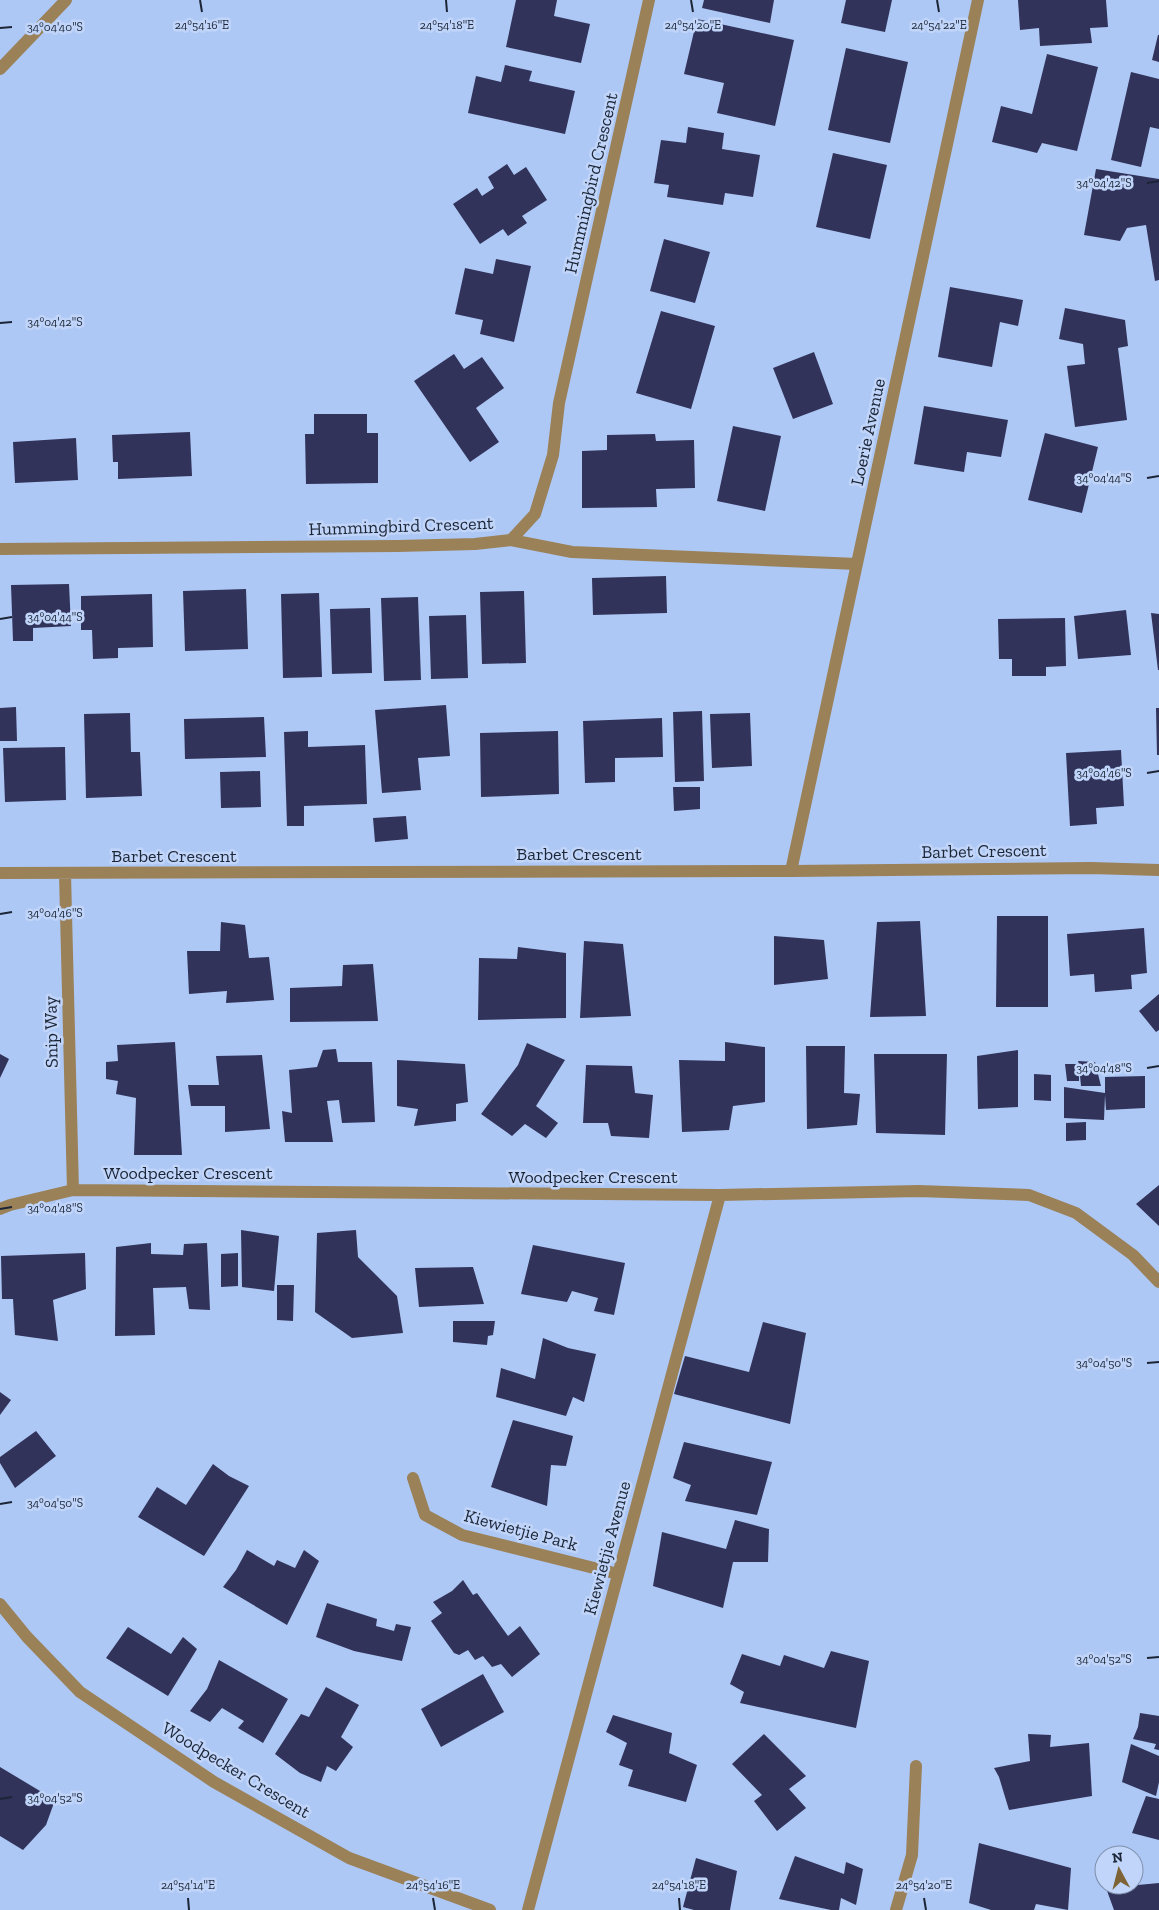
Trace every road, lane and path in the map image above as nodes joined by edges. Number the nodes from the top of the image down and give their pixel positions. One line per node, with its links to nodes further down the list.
1 (66, 0): 4 (street)
2 (649, 0): 5 (street, Hummingbird Crescent)
3 (978, 0): 7 (street, Loerie Avenue)
4 (0, 69)
5 (511, 540): 6 (street, Hummingbird Crescent); 7 (street)
6 (0, 549)
7 (857, 564): 9 (street, Loerie Avenue)
8 (1159, 870): 9 (street, Barbet Crescent)
9 (791, 871): 11 (street, Barbet Crescent)
10 (0, 874): 11 (street, Barbet Crescent)
11 (65, 874): 12 (street, Snip Way)
12 (73, 1190): 13 (street, Woodpecker Crescent); 14 (street, Woodpecker Crescent)
13 (720, 1195): 15 (street, Woodpecker Crescent); 17 (street, Kiewietjie Avenue)
14 (0, 1210)
15 (1159, 1282)
16 (414, 1478): 17 (street, Kiewietjie Park)
17 (618, 1574): 21 (street, Kiewietjie Avenue)
18 (0, 1604): 20 (street, Woodpecker Crescent)
19 (916, 1766): 22 (street)
20 (490, 1910)
21 (528, 1910)
22 (896, 1910)

